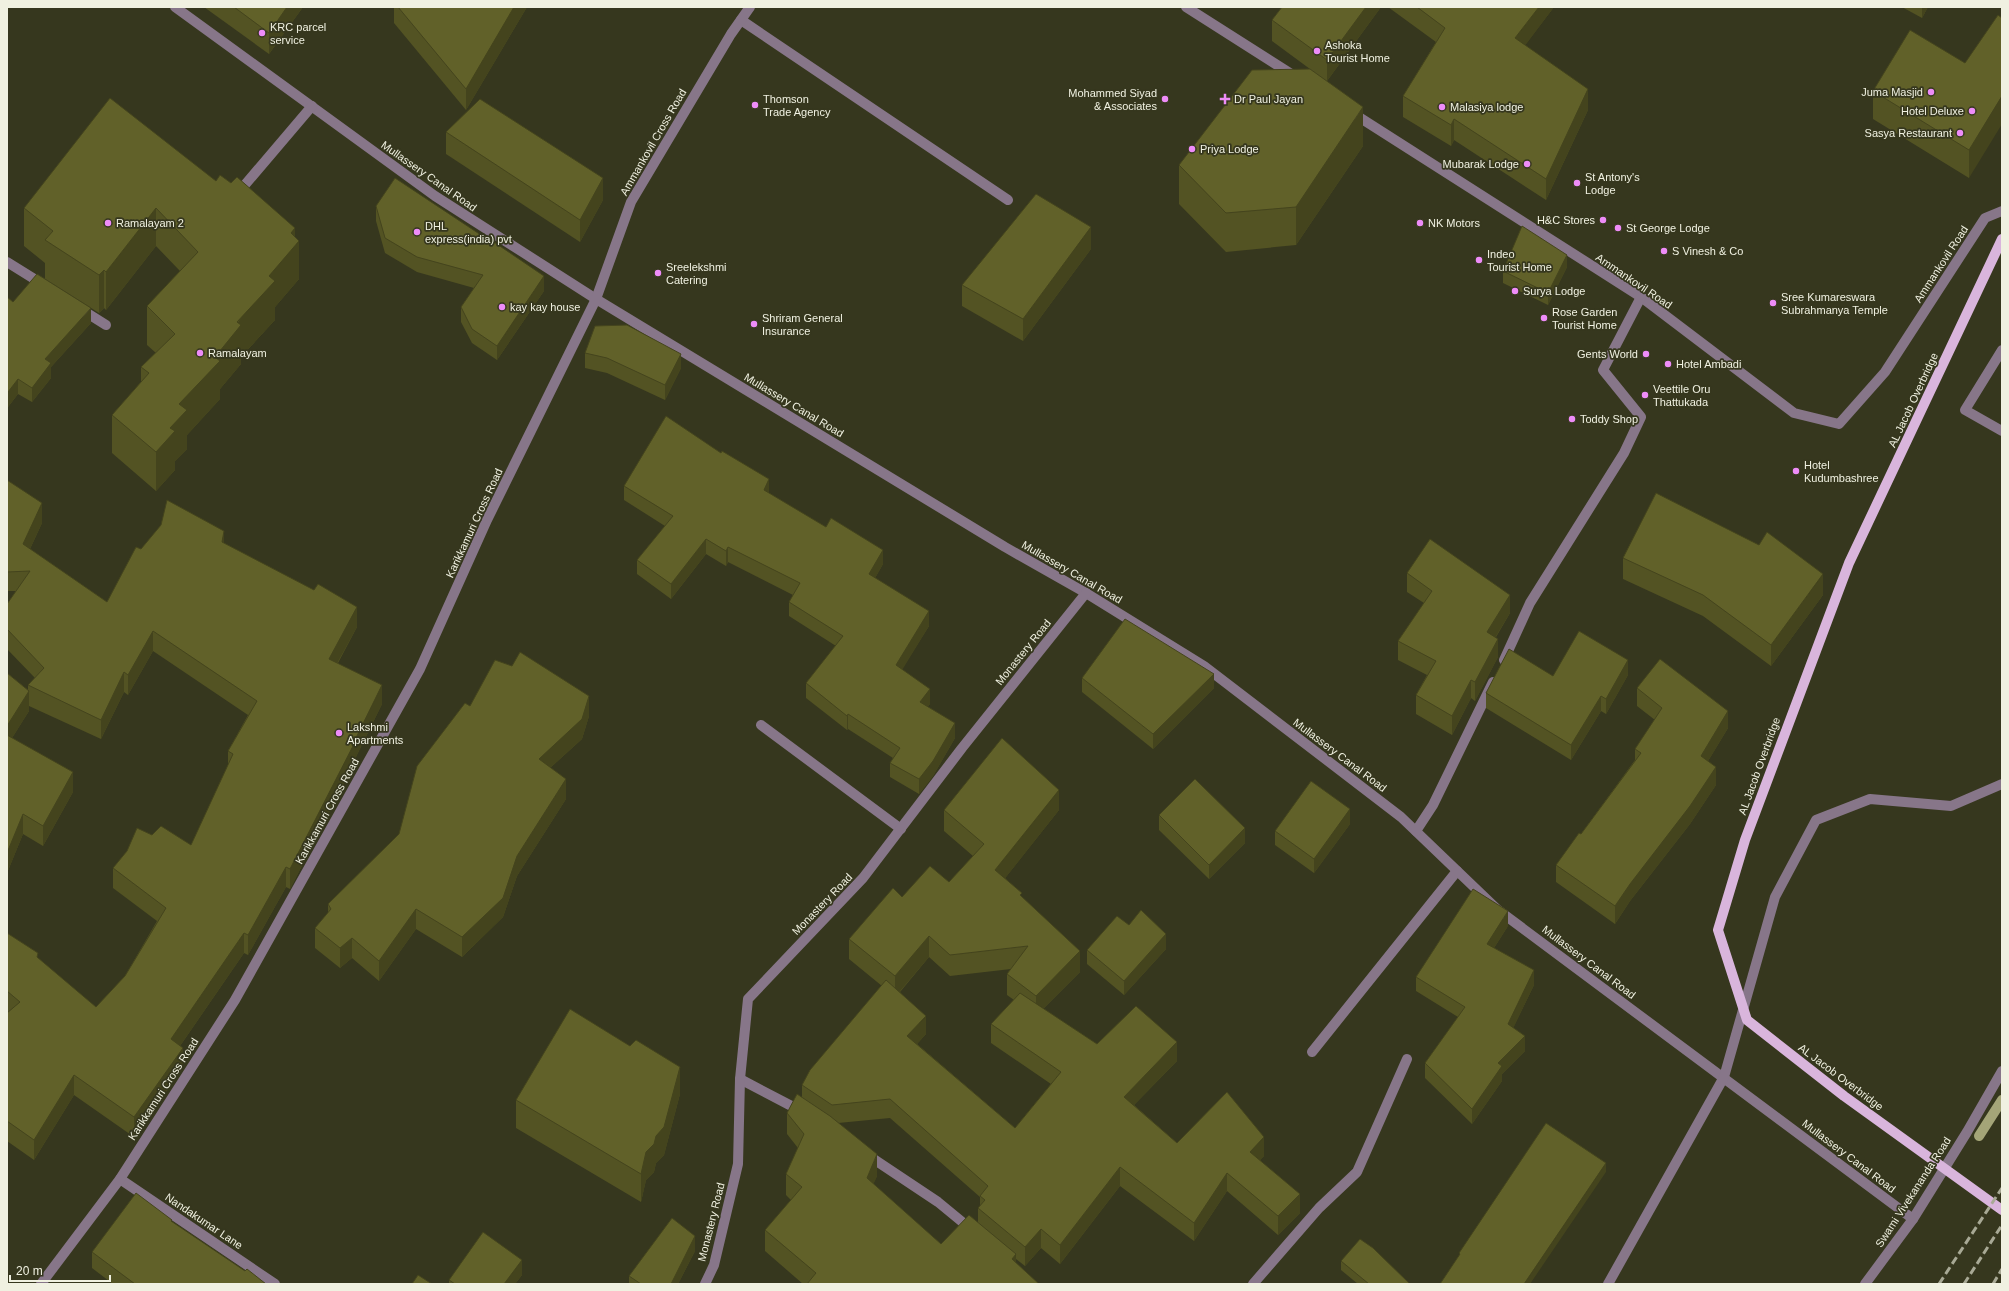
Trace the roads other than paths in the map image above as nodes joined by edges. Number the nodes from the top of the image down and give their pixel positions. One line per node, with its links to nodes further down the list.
1 (175, 7): 6 (street, Mullassery Canal Road)
2 (750, 7): 4 (street, Ammankovil Cross Road)
3 (1186, 7): 5 (street)
4 (741, 20): 9 (street); 15 (street, Ammankovil Cross Road)
5 (1303, 81)
6 (312, 106): 8 (street); 15 (street, Mullassery Canal Road)
7 (1342, 106): 14 (street, Ammankovil Road)
8 (232, 200)
9 (1008, 200)
10 (2002, 211): 14 (street, Ammankovil Road)
11 (2002, 239): 34 (main road, AL Jacob Overbridge)
12 (7, 262): 13 (street)
13 (53, 291)
14 (1641, 297): 24 (street)
15 (596, 299): 20 (street, Mullassery Canal Road); 33 (street, Karikkamuri Cross Road)
16 (73, 304): 17 (street)
17 (106, 325)
18 (2002, 350): 19 (street)
19 (2002, 431)
20 (1086, 593): 23 (street, Monastery Road); 24 (street, Mullassery Canal Road)
21 (761, 725): 23 (street)
22 (2002, 784): 29 (street)
23 (901, 829): 30 (street, Monastery Road)
24 (1416, 831): 25 (street, Mullassery Canal Road)
25 (1457, 871): 26 (street); 29 (street, Mullassery Canal Road)
26 (1312, 1052)
27 (1408, 1059): 40 (street)
28 (2002, 1071): 35 (street, Swami Vivekananda Road)
29 (1724, 1077): 35 (street, Mullassery Canal Road); 41 (street)
30 (740, 1079): 31 (street); 39 (street, Monastery Road)
31 (810, 1117)
32 (855, 1147): 36 (street)
33 (120, 1178): 37 (street, Karikkamuri Cross Road); 38 (street, Nandakumar Lane)
34 (2002, 1210)
35 (1913, 1219): 42 (street, Swami Vivekananda Road)
36 (981, 1238)
37 (40, 1284)
38 (275, 1284)
39 (705, 1284)
40 (1252, 1284)
41 (1608, 1284)
42 (1865, 1284)

